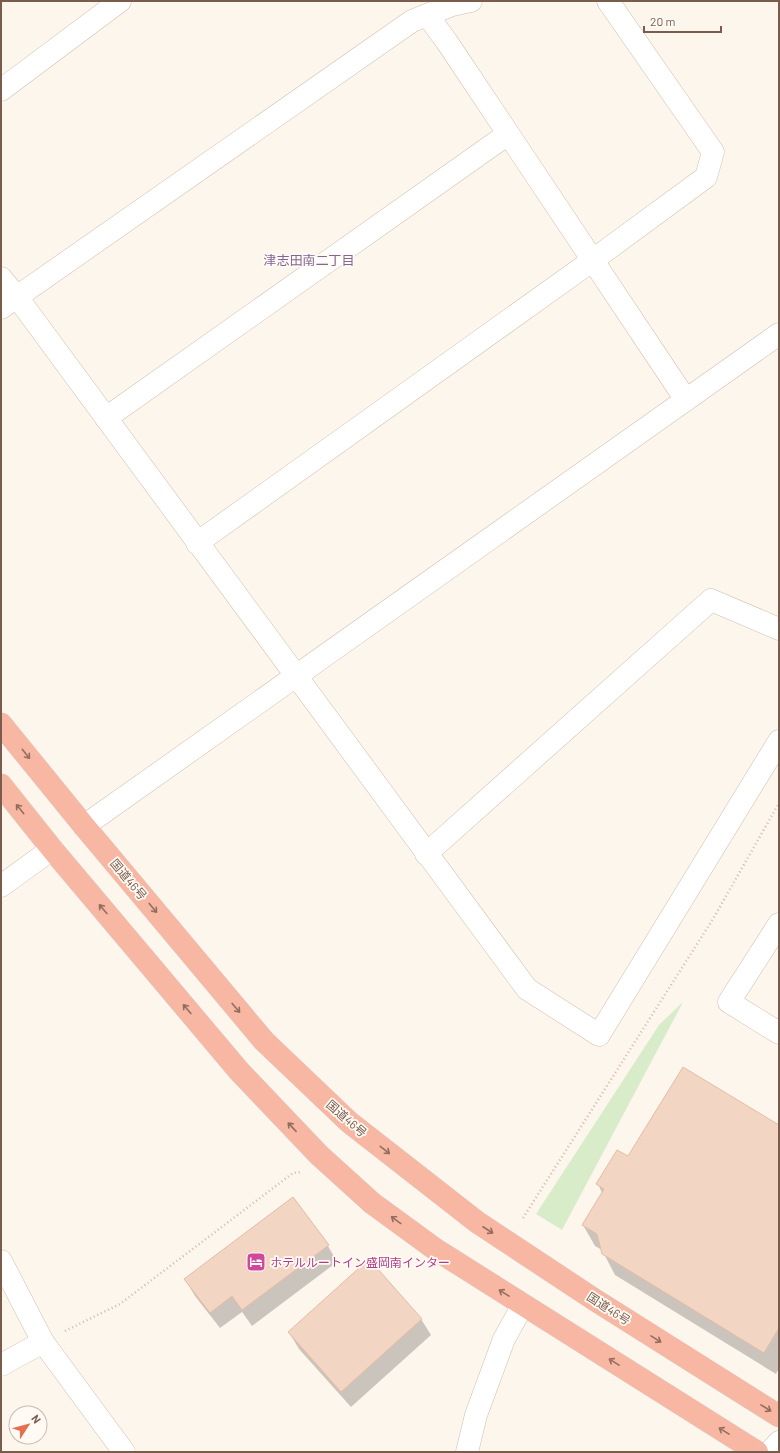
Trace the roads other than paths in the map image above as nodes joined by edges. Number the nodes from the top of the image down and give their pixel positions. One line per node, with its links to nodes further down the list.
1 (120, 1): 5 (street)
2 (471, 1): 4 (street)
3 (608, 1): 7 (street)
4 (427, 15): 6 (street); 9 (street)
5 (1, 90)
6 (508, 134): 7 (street); 12 (street)
7 (593, 260): 11 (street); 13 (street)
8 (1, 278): 9 (street)
9 (9, 303): 12 (street)
10 (779, 334): 11 (street)
11 (686, 400): 15 (street)
12 (106, 418): 13 (street)
13 (197, 543): 15 (street)
14 (779, 630): 21 (street)
15 (295, 676): 19 (street); 21 (street)
16 (1, 724): 19 (highway, 国道46号, one-way to 19)
17 (779, 742): 21 (street)
18 (1, 785): 20 (highway, one-way to 18)
19 (84, 826): 29 (highway, 国道46号, one-way to 29)
20 (52, 849): 22 (street); 26 (highway, one-way to 20)
21 (426, 854)
22 (1, 886)
23 (779, 924): 24 (street)
24 (779, 1033)
25 (1, 1261): 27 (street)
26 (523, 1305): 32 (street); 33 (highway, one-way to 26)
27 (43, 1342): 28 (street); 31 (street)
28 (1, 1365)
29 (779, 1416)
30 (779, 1442): 34 (street)
31 (124, 1452)
32 (467, 1452)
33 (757, 1452)
34 (770, 1452)

